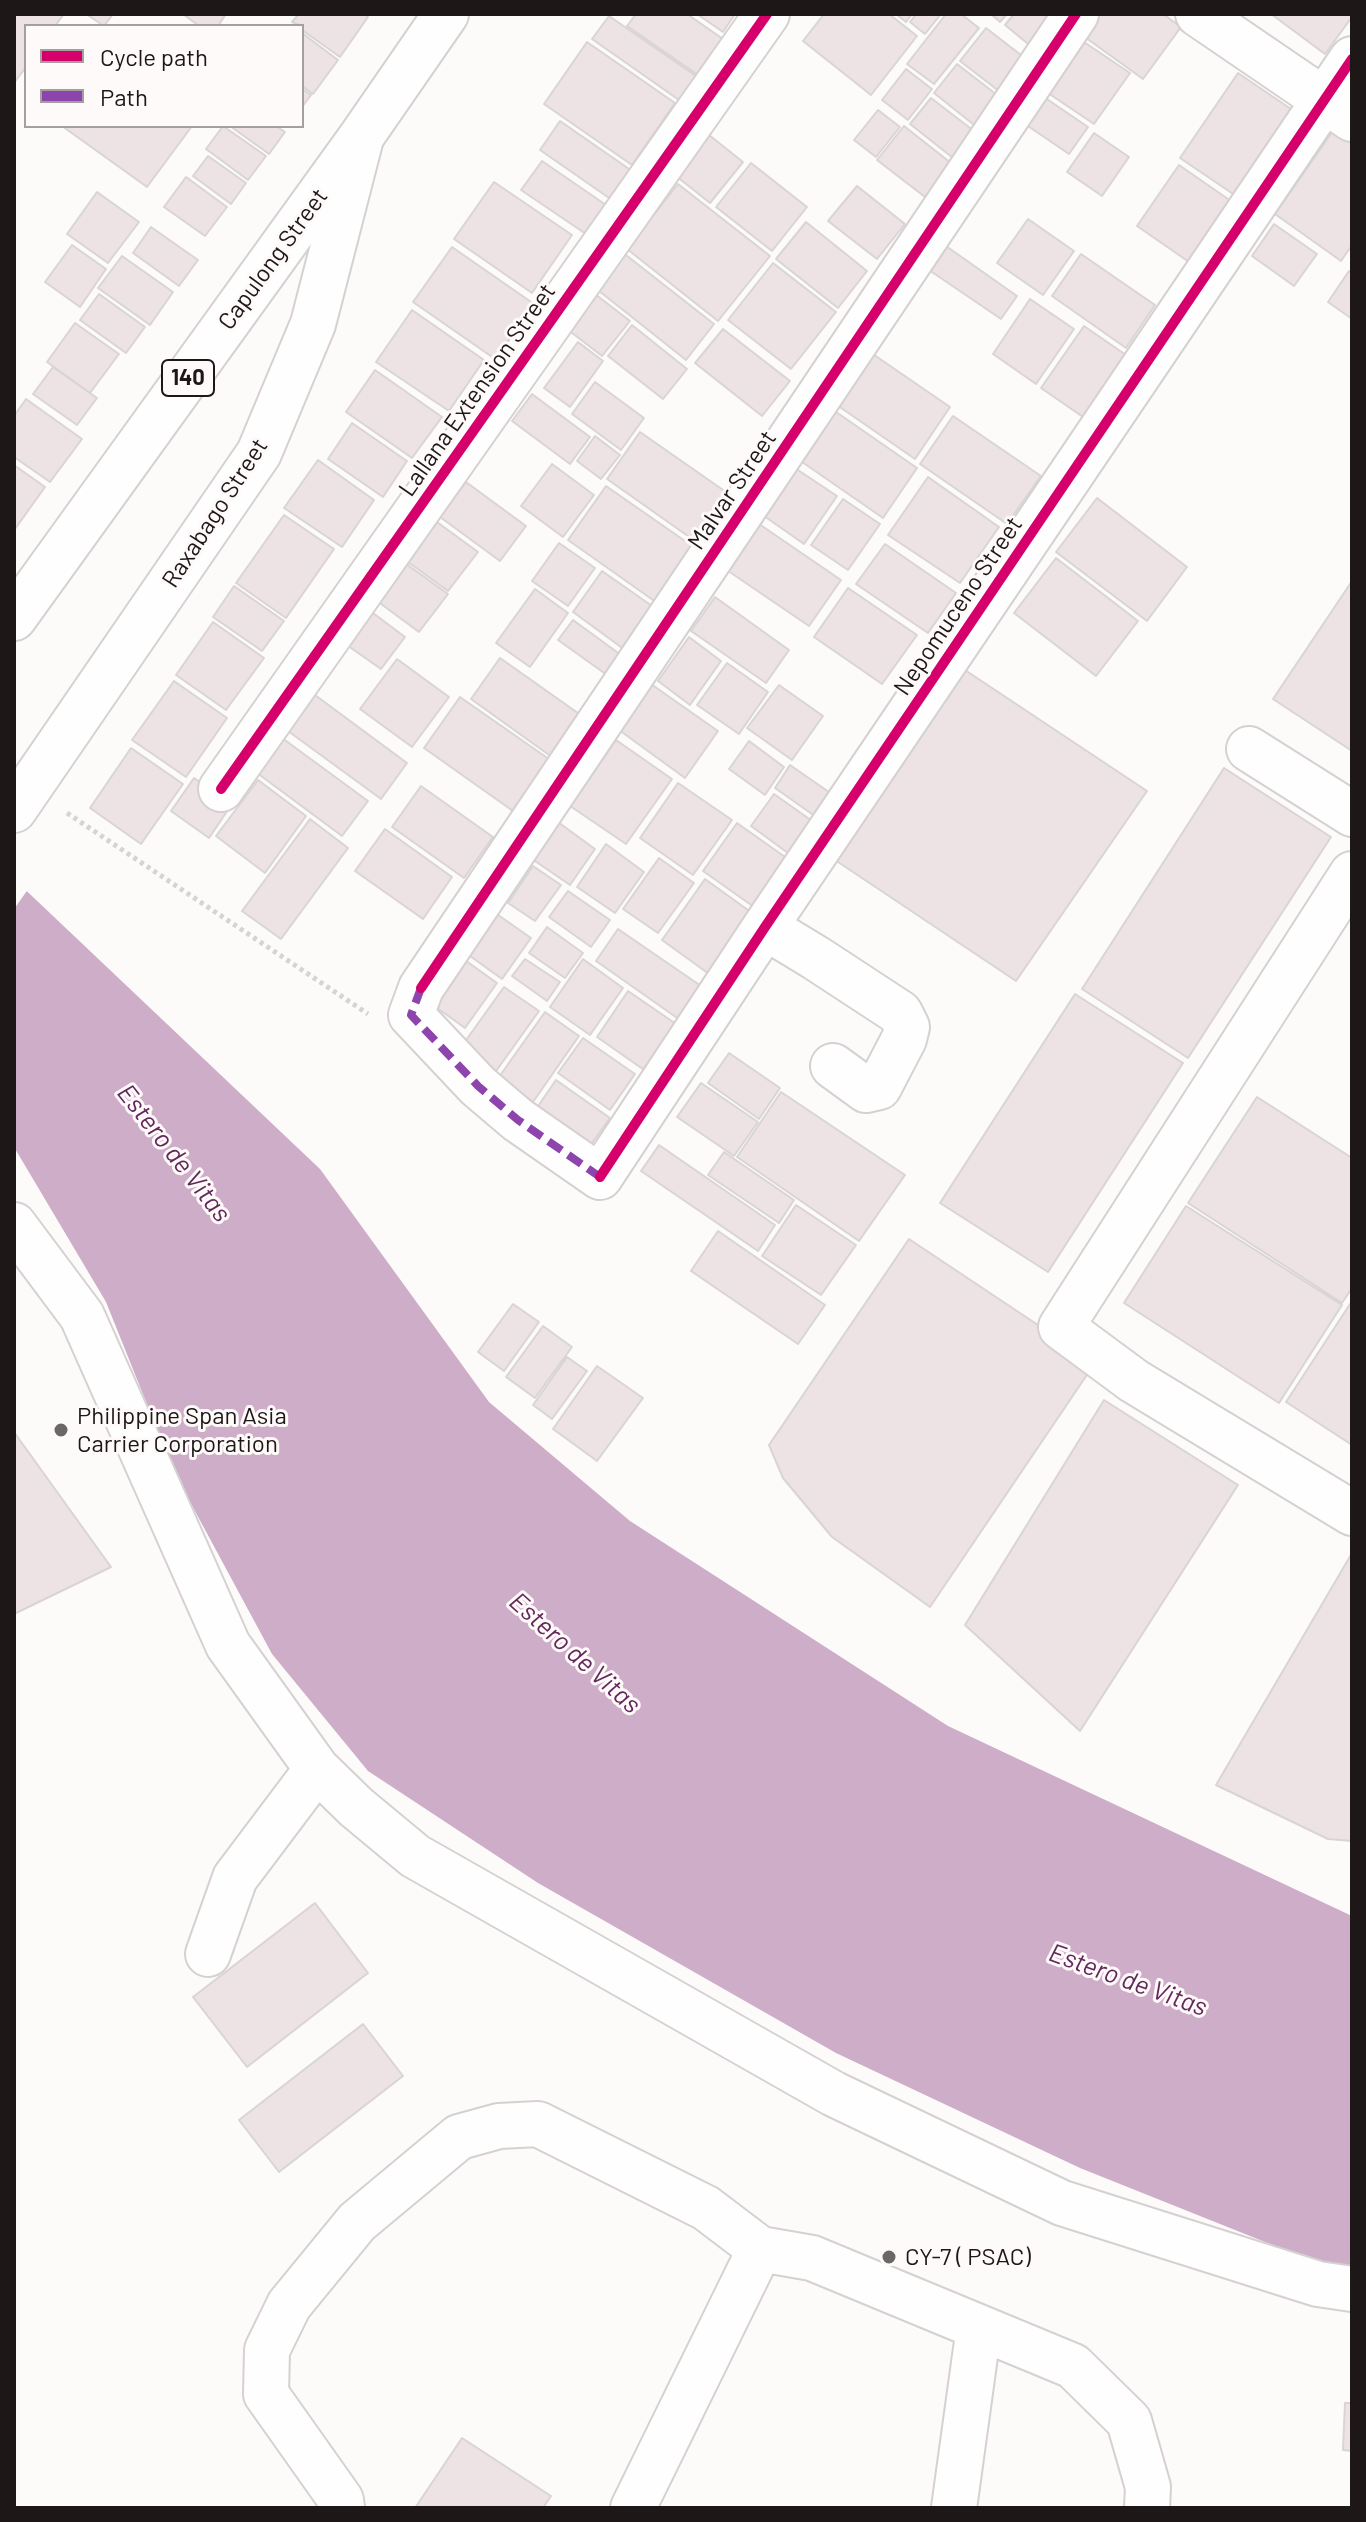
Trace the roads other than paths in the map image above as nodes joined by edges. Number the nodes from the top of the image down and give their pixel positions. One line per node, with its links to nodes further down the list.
1 (446, 14): 7 (street, Capulong Street / 140)
2 (767, 14): 10 (street, Lallana Extension Street)
3 (1076, 14): 16 (street, Malvar Street)
4 (1198, 14): 6 (street)
5 (1352, 59): 6 (street, Nepomuceno Street)
6 (1338, 110): 14 (street, Nepomuceno Street)
7 (361, 137): 8 (street, Capulong Street / 140); 11 (street, Raxabago Street)
8 (14, 618)
9 (1249, 749): 12 (street)
10 (221, 789)
11 (22, 799)
12 (1352, 814)
13 (1352, 874): 18 (street)
14 (765, 927): 15 (street); 16 (street, Nepomuceno Street)
15 (833, 1066)
16 (600, 1177)
17 (14, 1225): 19 (street)
18 (1352, 1513)
19 (317, 1769): 20 (street); 22 (street)
20 (208, 1954)
21 (760, 2249): 23 (street); 24 (street); 25 (street)
22 (1352, 2289)
23 (979, 2327): 26 (street); 27 (street)
24 (342, 2508)
25 (633, 2508)
26 (954, 2508)
27 (1147, 2508)

